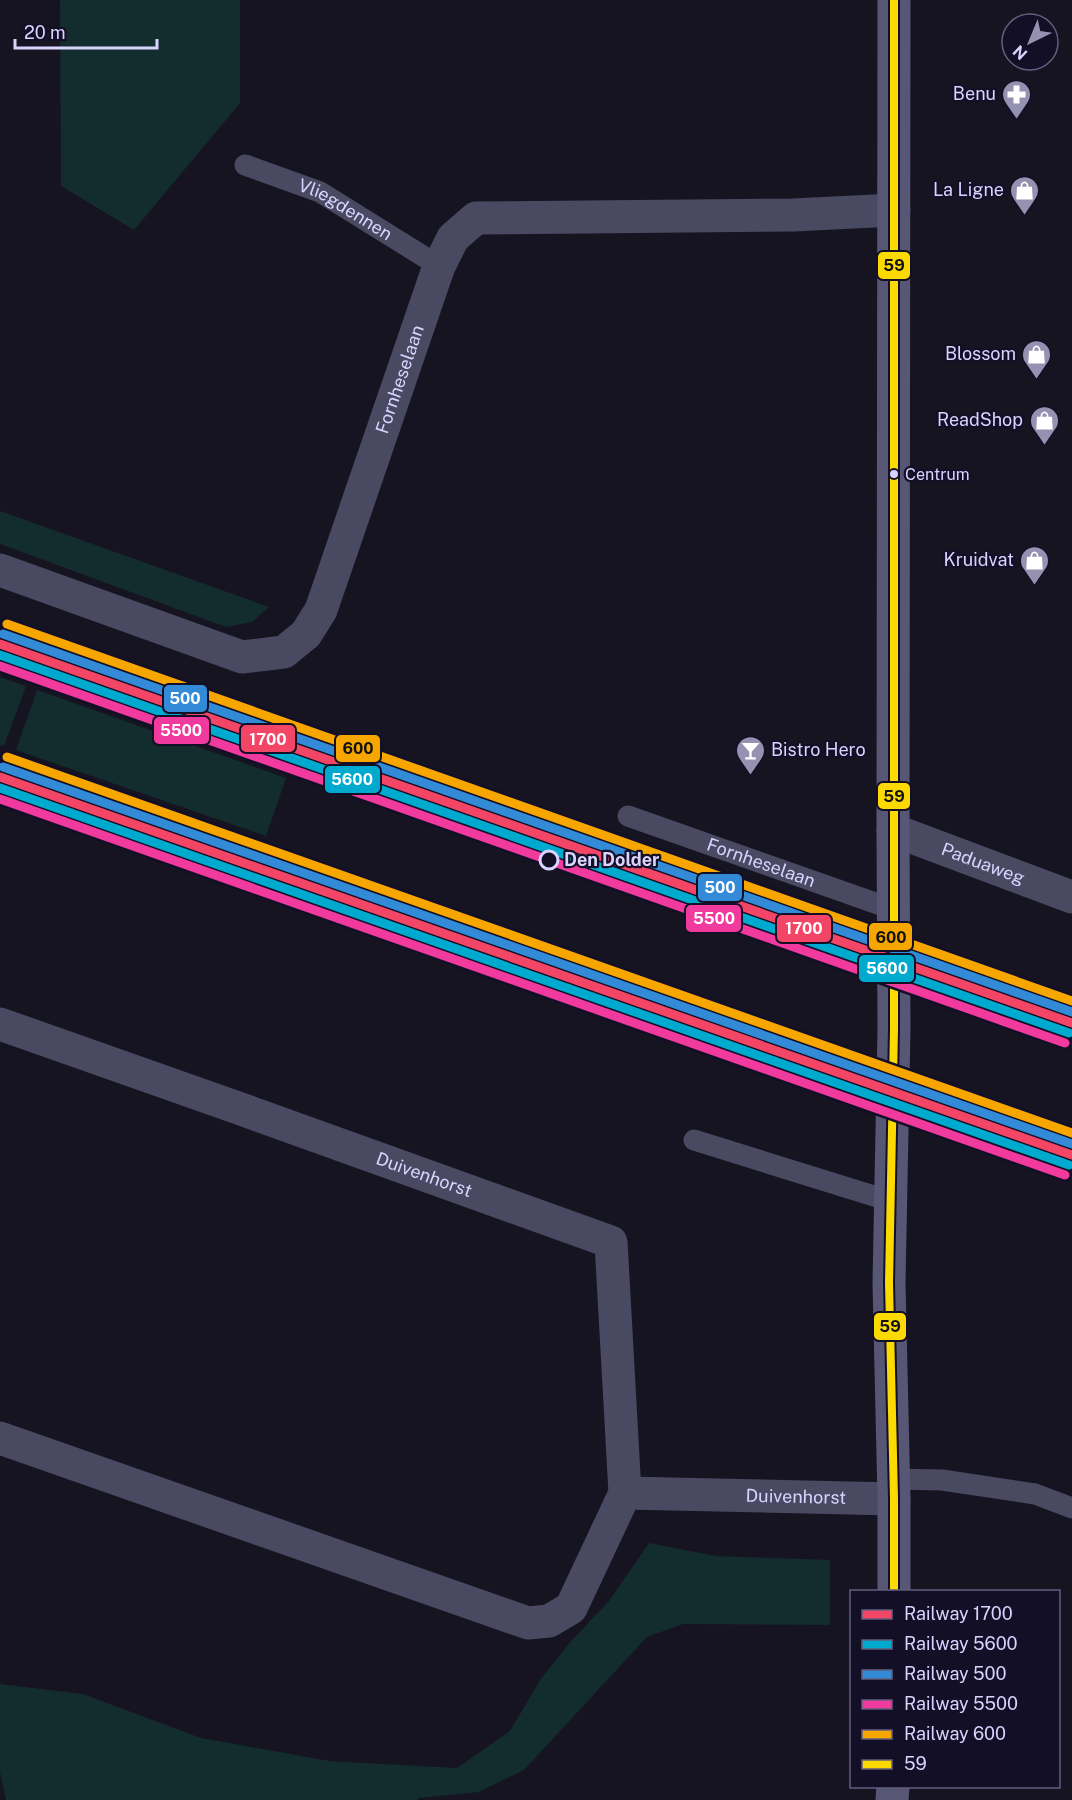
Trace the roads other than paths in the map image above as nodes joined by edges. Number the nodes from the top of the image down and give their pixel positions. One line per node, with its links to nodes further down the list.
1 (894, 0): 3 (main road)
2 (245, 165): 4 (lane, Vliegdennen)
3 (894, 210): 4 (street, Fornheselaan); 7 (main road)
4 (439, 266): 5 (street, Fornheselaan)
5 (0, 570)
6 (628, 816): 9 (lane, Fornheselaan)
7 (893, 830): 8 (street, Paduaweg); 9 (main road)
8 (1072, 897)
9 (895, 910): 12 (main road)
10 (0, 1024): 15 (street, Duivenhorst)
11 (694, 1140): 12 (lane)
12 (891, 1201): 14 (main road)
13 (0, 1438): 15 (street, Duivenhorst)
14 (893, 1489): 15 (street, Duivenhorst); 16 (lane); 17 (main road)
15 (625, 1493)
16 (1072, 1508)
17 (894, 1590)

